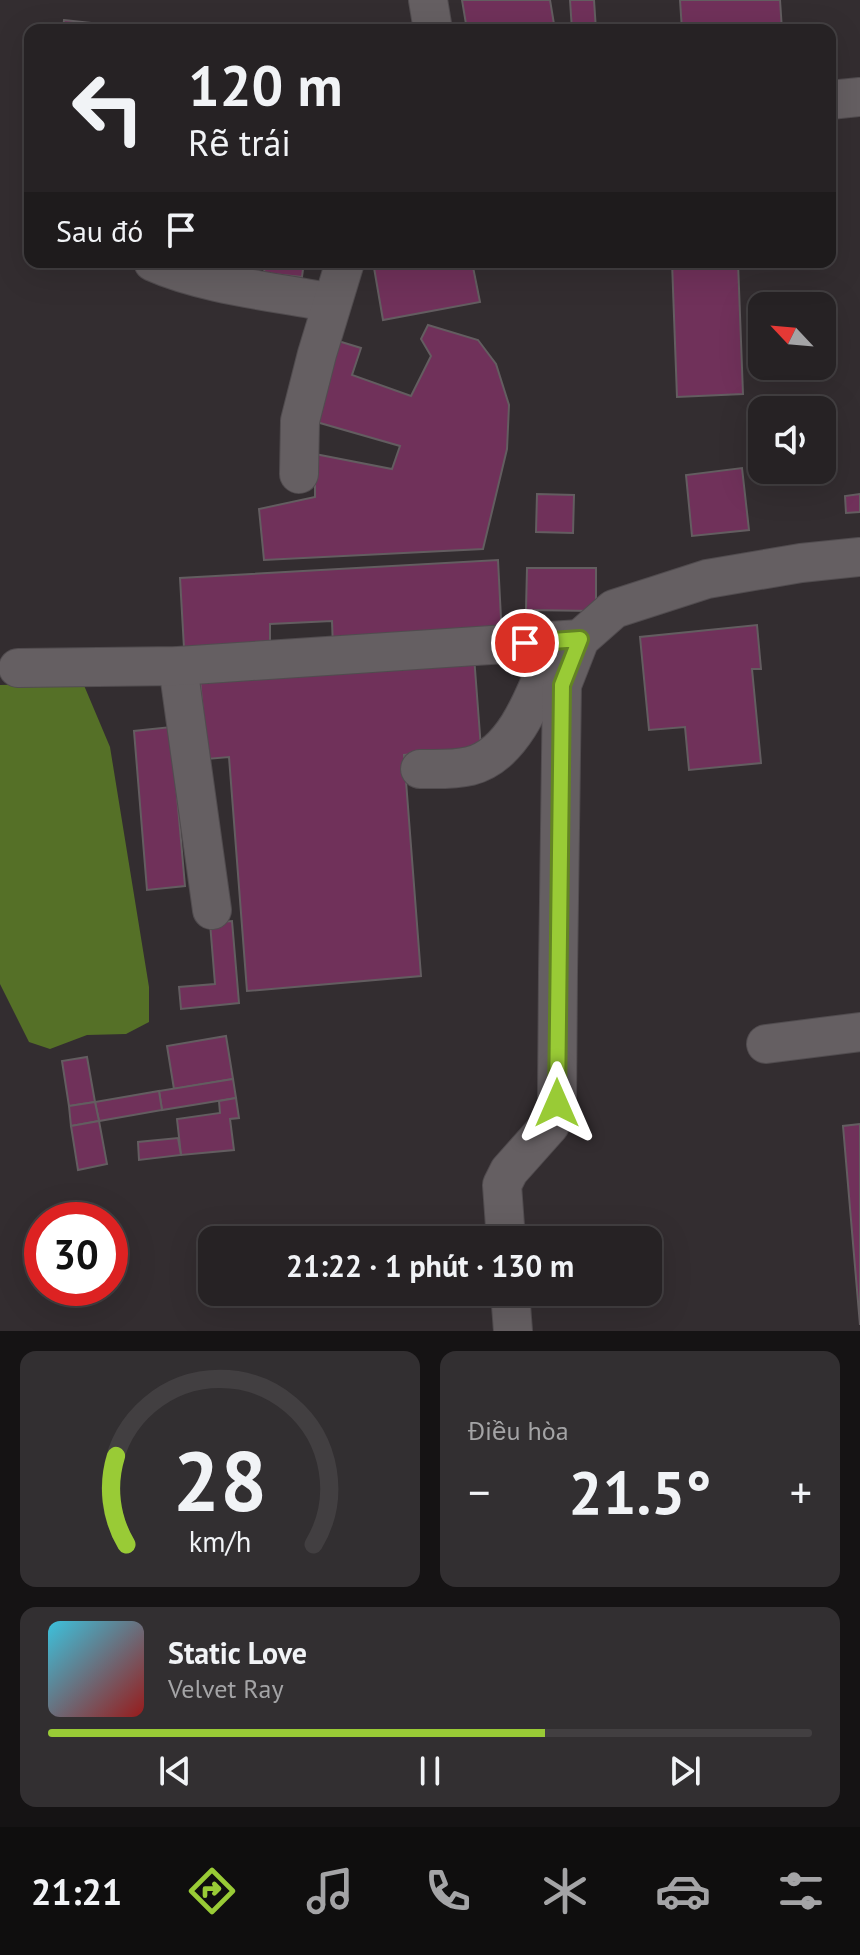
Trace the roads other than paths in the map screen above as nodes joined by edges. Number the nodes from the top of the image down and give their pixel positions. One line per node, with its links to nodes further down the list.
1 (428, 0): 2 (street)
2 (432, 24)
3 (860, 97): 4 (street)
4 (836, 99)
5 (166, 268): 7 (street)
6 (343, 268): 7 (street)
7 (332, 303): 8 (street)
8 (299, 474)
9 (860, 557): 10 (street)
10 (568, 640): 11 (street); 13 (street); 17 (street)
11 (178, 666): 12 (street); 14 (street)
12 (18, 668)
13 (420, 769)
14 (212, 910)
15 (860, 1032): 16 (street)
16 (766, 1044)
17 (505, 1226)
18 (511, 1306): 19 (street)
19 (513, 1331)

